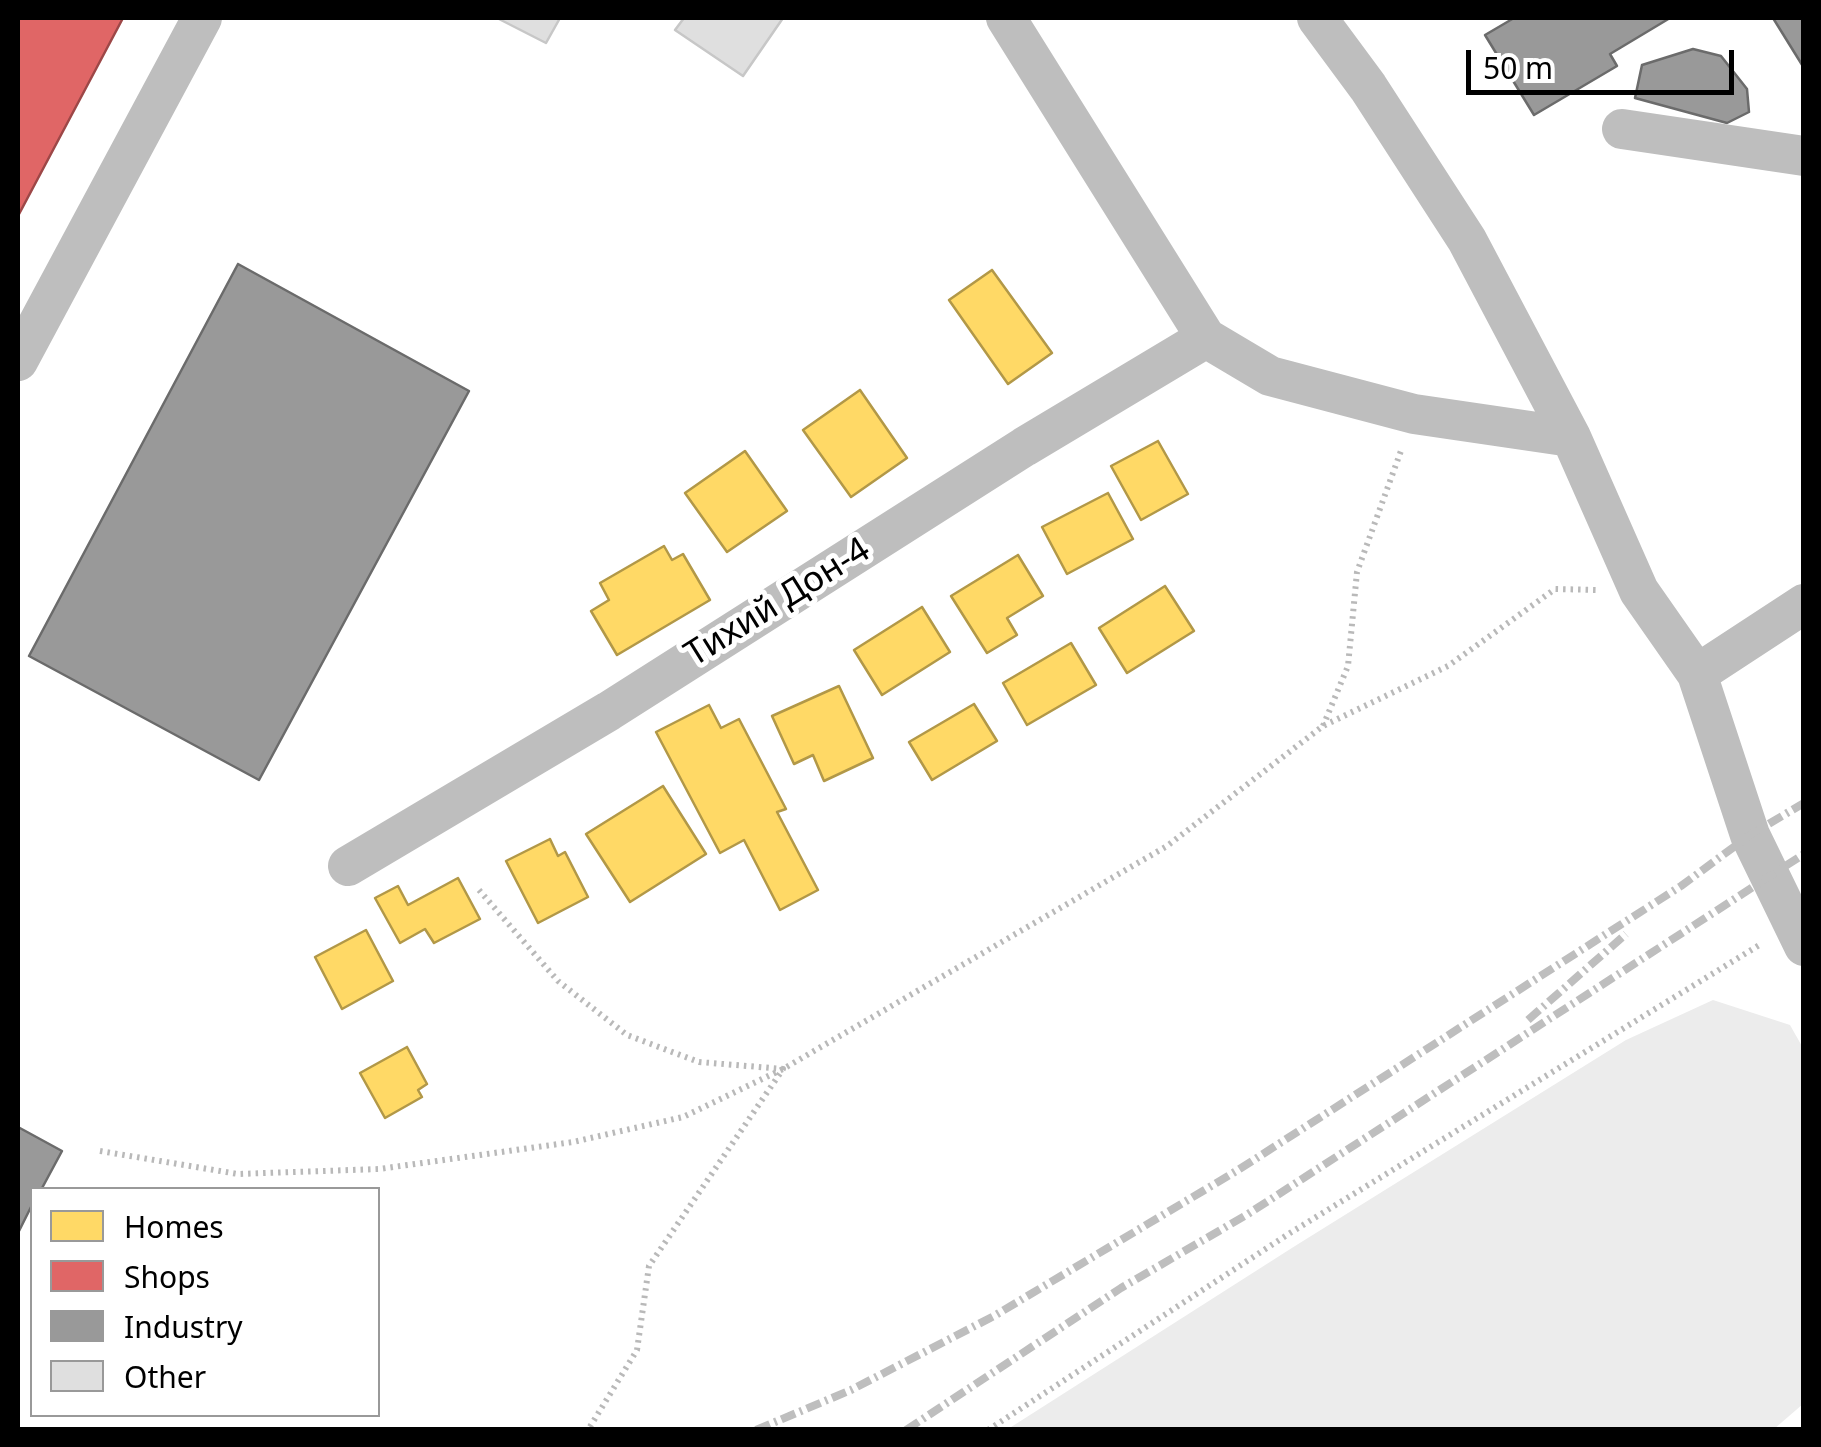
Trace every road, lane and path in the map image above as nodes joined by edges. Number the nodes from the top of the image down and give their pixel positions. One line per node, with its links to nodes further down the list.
1 (202, 18): 7 (street)
2 (1006, 18): 6 (street)
3 (1317, 18): 9 (street)
4 (1622, 129): 5 (street)
5 (1804, 156)
6 (1206, 338): 8 (street); 14 (street, Тихий Дон-4)
7 (18, 361)
8 (1414, 414): 9 (street); 13 (path)
9 (1571, 437): 10 (street)
10 (1639, 592): 12 (street); 13 (path)
11 (1804, 604): 12 (street)
12 (1697, 674): 16 (street)
13 (1322, 726): 17 (path)
14 (348, 866)
15 (479, 890): 17 (path)
16 (1798, 935): 20 (path)
17 (783, 1069): 18 (path); 19 (path)
18 (100, 1151)
19 (588, 1430)
20 (988, 1430)

